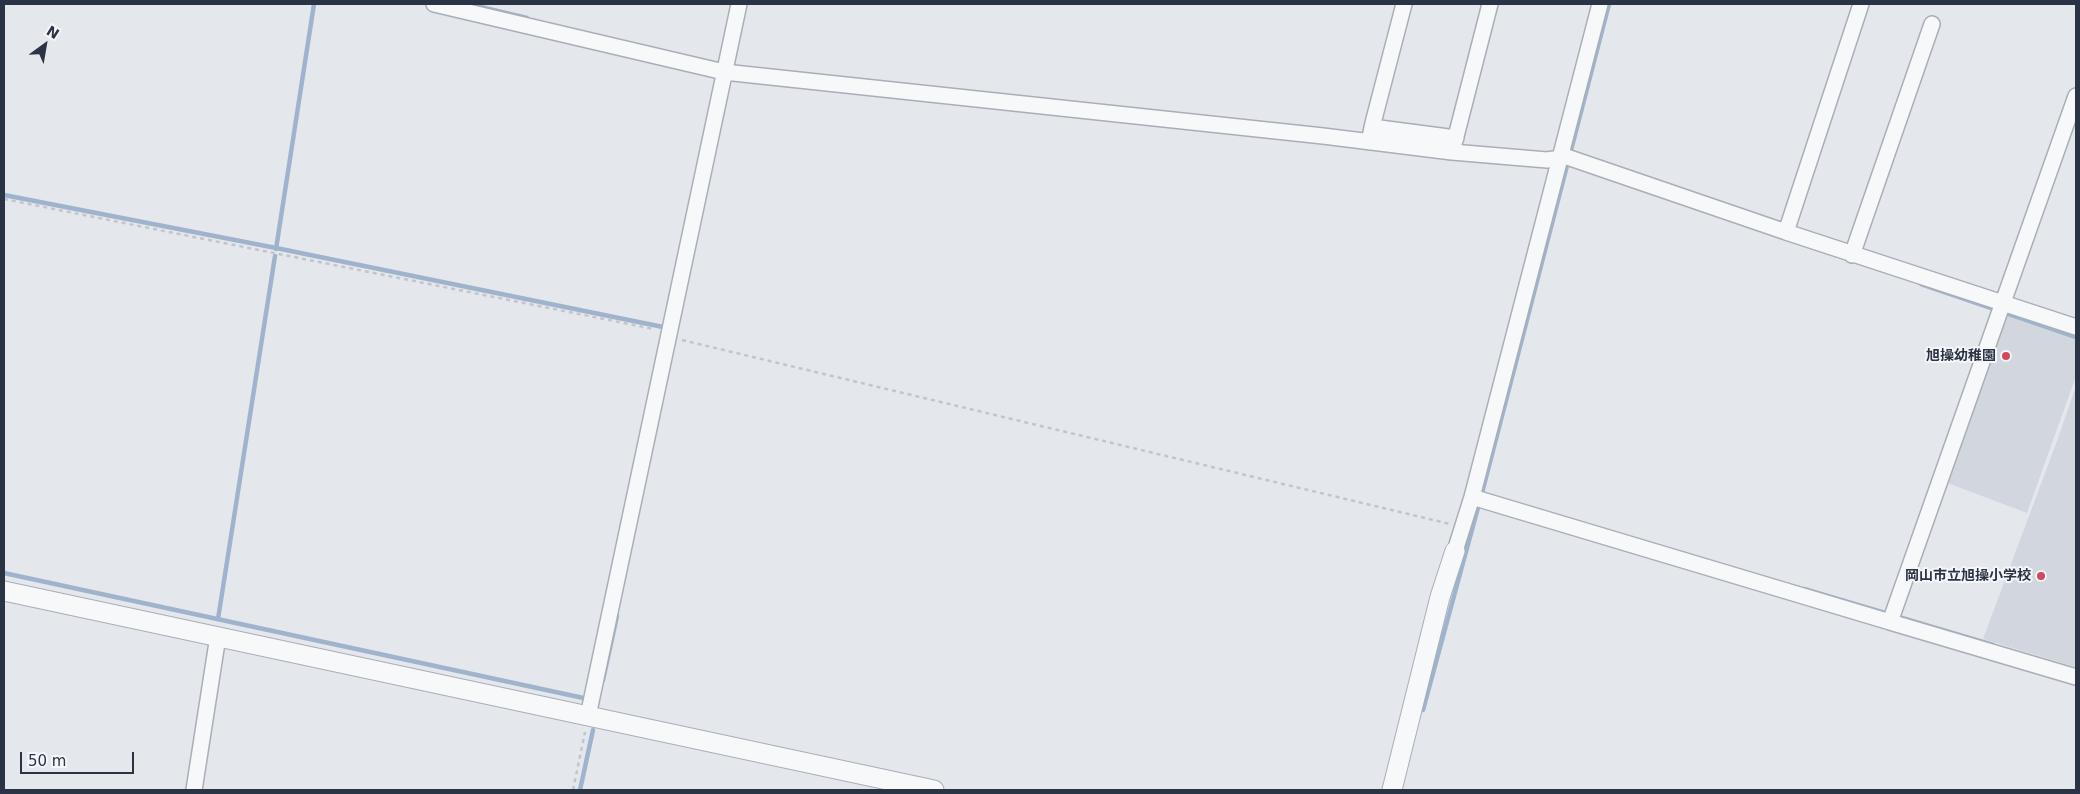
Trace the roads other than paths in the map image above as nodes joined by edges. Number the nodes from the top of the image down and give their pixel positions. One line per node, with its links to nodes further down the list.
1 (434, 4): 8 (street)
2 (739, 4): 8 (street)
3 (1404, 4): 10 (street)
4 (1490, 4): 11 (street)
5 (1600, 4): 12 (street)
6 (1861, 4): 13 (street)
7 (1932, 24): 14 (street)
8 (724, 72): 10 (street); 23 (street)
9 (2076, 96): 15 (street)
10 (1371, 135): 11 (street)
11 (1454, 144): 12 (street)
12 (1566, 158): 13 (street); 17 (street)
13 (1786, 232): 14 (street)
14 (1852, 255): 15 (street)
15 (2002, 308): 16 (street); 20 (street)
16 (2076, 328)
17 (1478, 498): 18 (street); 20 (street)
18 (1455, 551): 26 (street)
19 (4, 590): 21 (street)
20 (1892, 617): 22 (street)
21 (218, 636): 23 (street); 24 (street)
22 (2076, 677)
23 (588, 716): 25 (street)
24 (194, 790)
25 (934, 790)
26 (1392, 790)

